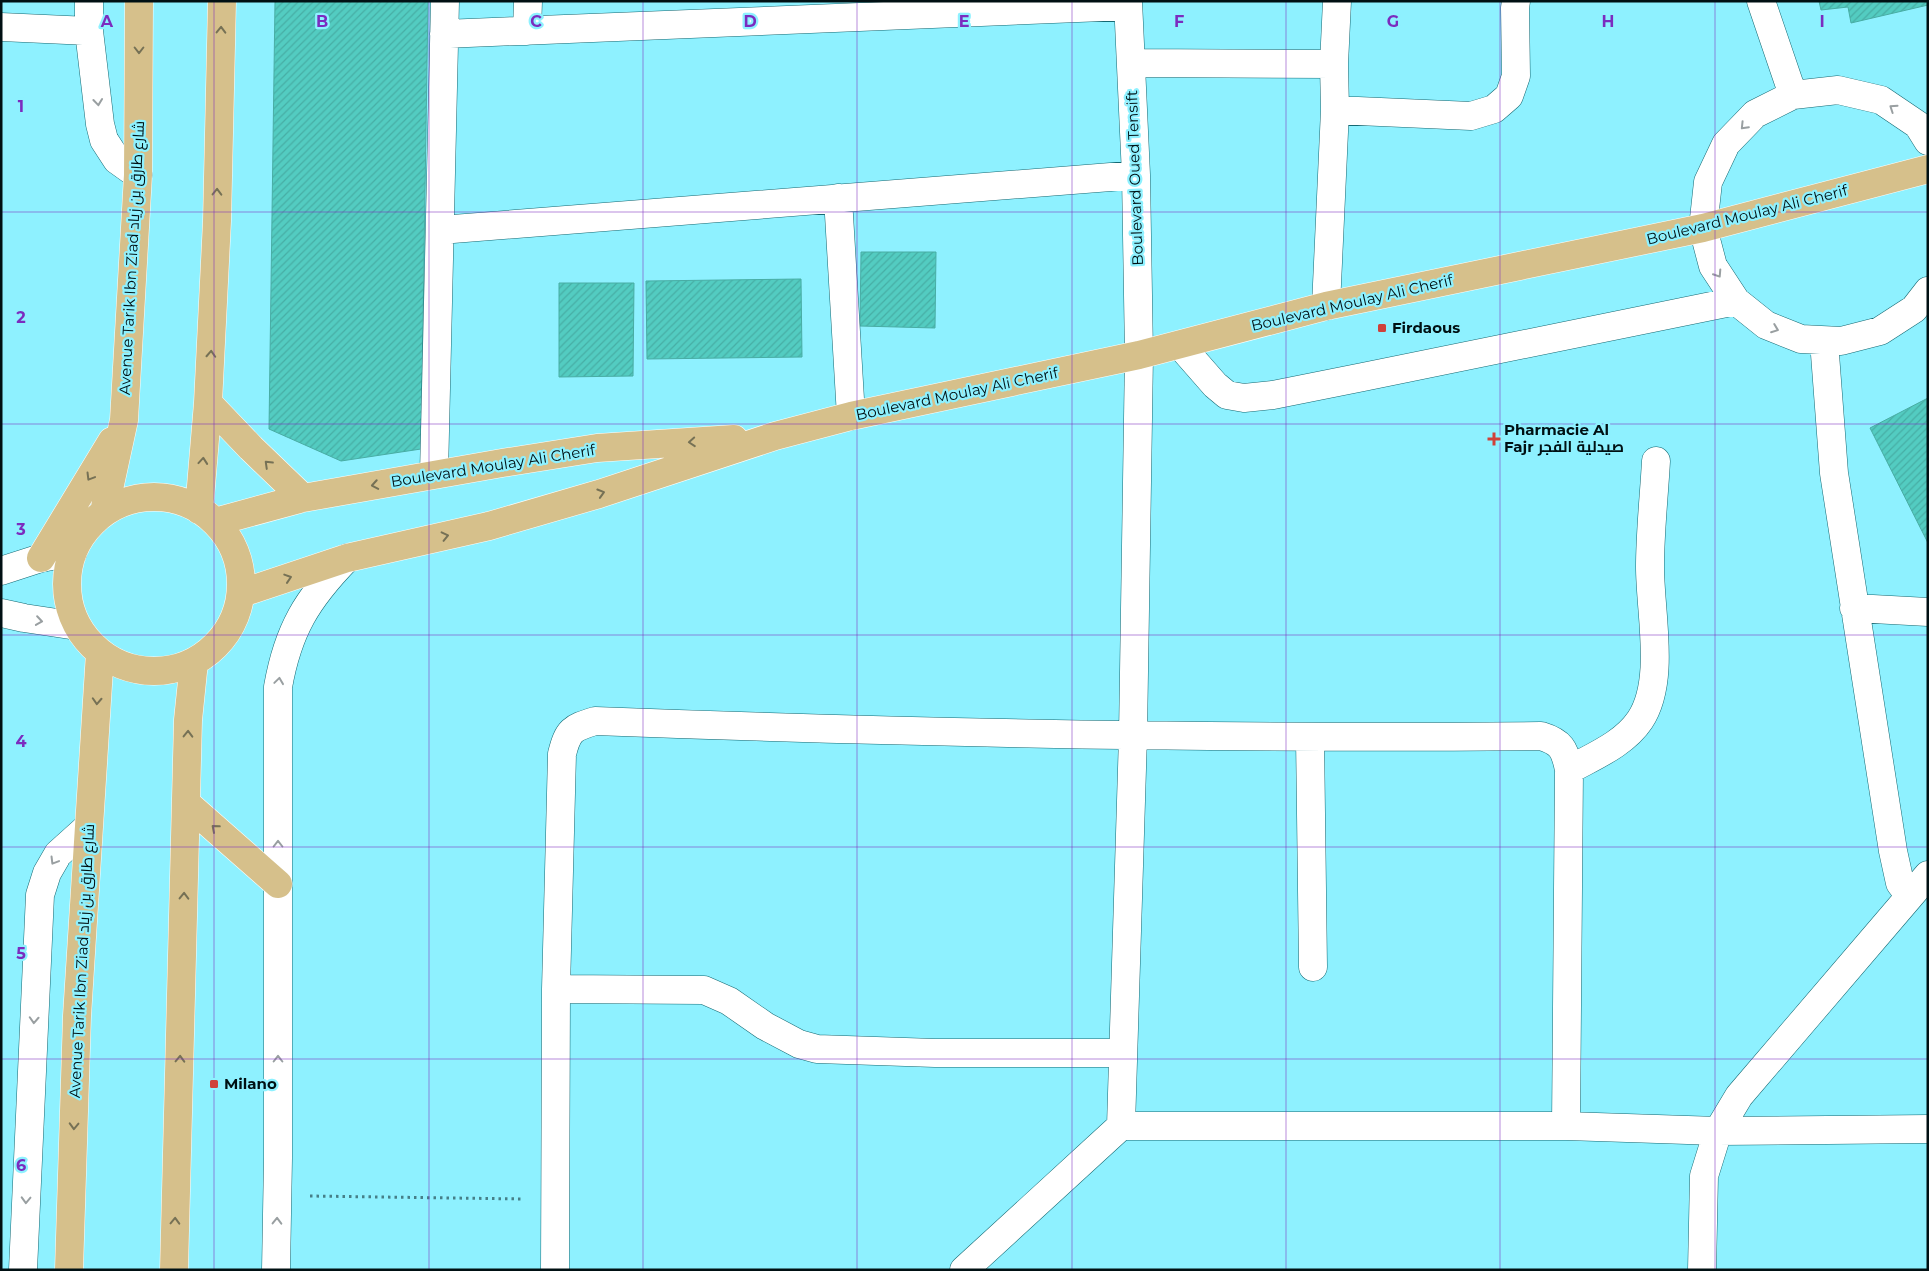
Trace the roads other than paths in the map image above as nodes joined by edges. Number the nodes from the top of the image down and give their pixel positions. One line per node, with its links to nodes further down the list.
1 (89, 1): 11 (street)
2 (140, 1): 21 (main road, Avenue Tarik Ibn Ziad شارع طارق بن زياد, one-way to 21)
3 (222, 1): 31 (main road, one-way to 3)
4 (445, 1): 13 (street)
5 (528, 1): 12 (street)
6 (1337, 1): 15 (street)
7 (1516, 1): 17 (street)
8 (1761, 1): 16 (street)
9 (1128, 4): 12 (street); 14 (street, Boulevard Oued Tensift)
10 (1, 27): 11 (street)
11 (89, 30): 21 (street, one-way to 21)
12 (527, 31): 13 (street)
13 (444, 34): 24 (street)
14 (1131, 63): 15 (street); 20 (street, Boulevard Oued Tensift)
15 (1334, 64): 17 (street)
16 (1793, 95): 18 (street, one-way to 16); 23 (street, one-way to 23)
17 (1335, 110): 27 (street)
18 (1928, 141)
19 (1928, 169): 23 (main road, Boulevard Moulay Ali Cherif)
20 (1136, 174): 22 (street); 30 (street, Boulevard Oued Tensift)
21 (138, 175): 33 (main road, Avenue Tarik Ibn Ziad شارع طارق بن زياد)
22 (838, 198): 24 (street); 32 (street)
23 (1703, 228): 26 (street, one-way to 26); 27 (main road, Boulevard Moulay Ali Cherif)
24 (440, 230): 36 (street)
25 (1928, 291): 28 (street)
26 (1736, 301): 28 (street, one-way to 28); 29 (street)
27 (1326, 306): 29 (main road, Boulevard Moulay Ali Cherif)
28 (1824, 340): 45 (street)
29 (1180, 344): 30 (main road, Boulevard Moulay Ali Cherif)
30 (1139, 355): 32 (main road, Boulevard Moulay Ali Cherif); 51 (street, Boulevard Oued Tensift)
31 (208, 403): 37 (main road, one-way to 31); 39 (main road, one-way to 31)
32 (851, 416): 34 (main road, Boulevard Moulay Ali Cherif)
33 (124, 420): 38 (main road, Avenue Tarik Ibn Ziad شارع طارق بن زياد); 41 (main road, one-way to 41)
34 (775, 436): 36 (main road, Boulevard Moulay Ali Cherif, one-way to 36); 42 (main road, Boulevard Moulay Ali Cherif, one-way to 34)
35 (1656, 461): 53 (street)
36 (434, 474): 37 (main road, Boulevard Moulay Ali Cherif, one-way to 37)
37 (303, 498): 39 (main road, Boulevard Moulay Ali Cherif)
38 (104, 512): 39 (main road); 40 (main road)
39 (207, 516): 44 (main road)
40 (73, 552): 41 (street); 48 (main road)
41 (42, 558): 43 (street)
42 (348, 558): 44 (main road, Boulevard Moulay Ali Cherif, one-way to 42); 57 (street, one-way to 42)
43 (1, 571)
44 (242, 593): 50 (main road)
45 (1854, 608): 46 (street); 58 (street)
46 (1928, 612)
47 (1, 613): 48 (street, one-way to 48)
48 (77, 626): 49 (main road)
49 (100, 653): 50 (main road); 55 (main road, Avenue Tarik Ibn Ziad شارع طارق بن زياد, one-way to 55)
50 (194, 662): 54 (main road, one-way to 50)
51 (1133, 736): 52 (street); 60 (street); 61 (street, Boulevard Oued Tensift)
52 (1310, 737): 53 (street); 59 (street)
53 (1569, 770): 63 (street)
54 (186, 803): 57 (main road, one-way to 54); 68 (main road, one-way to 54)
55 (88, 827): 66 (street, one-way to 66); 67 (main road, Avenue Tarik Ibn Ziad شارع طارق بن زياد, one-way to 67)
56 (1928, 875): 58 (street)
57 (278, 884): 69 (street, one-way to 57)
58 (1909, 895): 65 (street)
59 (1312, 967)
60 (556, 989): 61 (street); 70 (street)
61 (1122, 1053): 62 (street, Boulevard Oued Tensift)
62 (1120, 1126): 63 (street); 71 (street)
63 (1566, 1126): 65 (street)
64 (1928, 1129): 65 (street)
65 (1718, 1131): 72 (street)
66 (23, 1270)
67 (69, 1270)
68 (174, 1270)
69 (276, 1270)
70 (555, 1270)
71 (964, 1270)
72 (1702, 1270)

